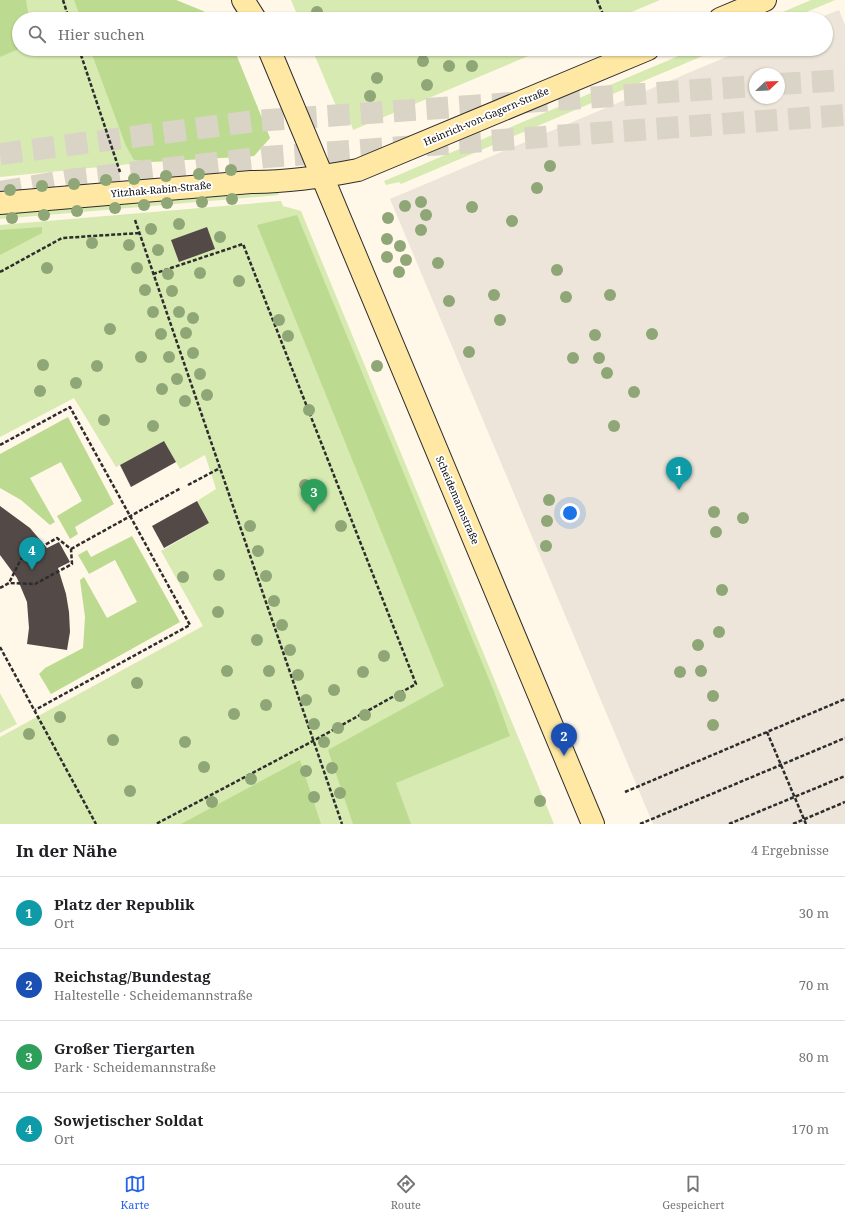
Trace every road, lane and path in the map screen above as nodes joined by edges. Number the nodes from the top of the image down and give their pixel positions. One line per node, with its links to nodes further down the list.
1 (63, 0): 5 (path)
2 (243, 0): 6 (street)
3 (597, 0): 7 (path)
4 (765, 0): 8 (street)
5 (67, 12)
6 (251, 12)
7 (602, 12)
8 (737, 12)
9 (81, 56): 13 (path)
10 (272, 56): 12 (street, Scheidemannstraße)
11 (631, 56): 12 (street, Heinrich-von-Gagern-Straße)
12 (323, 176): 14 (street, Yitzhak-Rabin-Straße); 42 (street, Scheidemannstraße)
13 (122, 178)
14 (0, 203)
15 (135, 220): 16 (path)
16 (139, 233): 17 (path); 18 (path)
17 (0, 272)
18 (153, 274): 20 (path); 32 (path)
19 (0, 445): 23 (path)
20 (220, 468): 21 (path); 32 (path)
21 (188, 485)
22 (181, 488): 23 (path)
23 (130, 516): 24 (path); 29 (path)
24 (70, 549): 25 (path); 25 (path)
25 (9, 583): 26 (path)
26 (0, 588)
27 (0, 647): 29 (path)
28 (845, 699): 30 (path)
29 (35, 710): 39 (path)
30 (767, 732): 33 (path); 35 (path)
31 (845, 738): 33 (path)
32 (314, 741): 40 (path); 41 (path)
33 (781, 765): 36 (path); 43 (path)
34 (845, 776): 36 (path)
35 (624, 792)
36 (794, 797): 38 (path); 44 (path)
37 (845, 802): 38 (path)
38 (804, 819): 45 (path); 46 (path)
39 (96, 824)
40 (156, 824)
41 (342, 824)
42 (593, 824)
43 (640, 824)
44 (729, 824)
45 (793, 824)
46 (806, 824)

